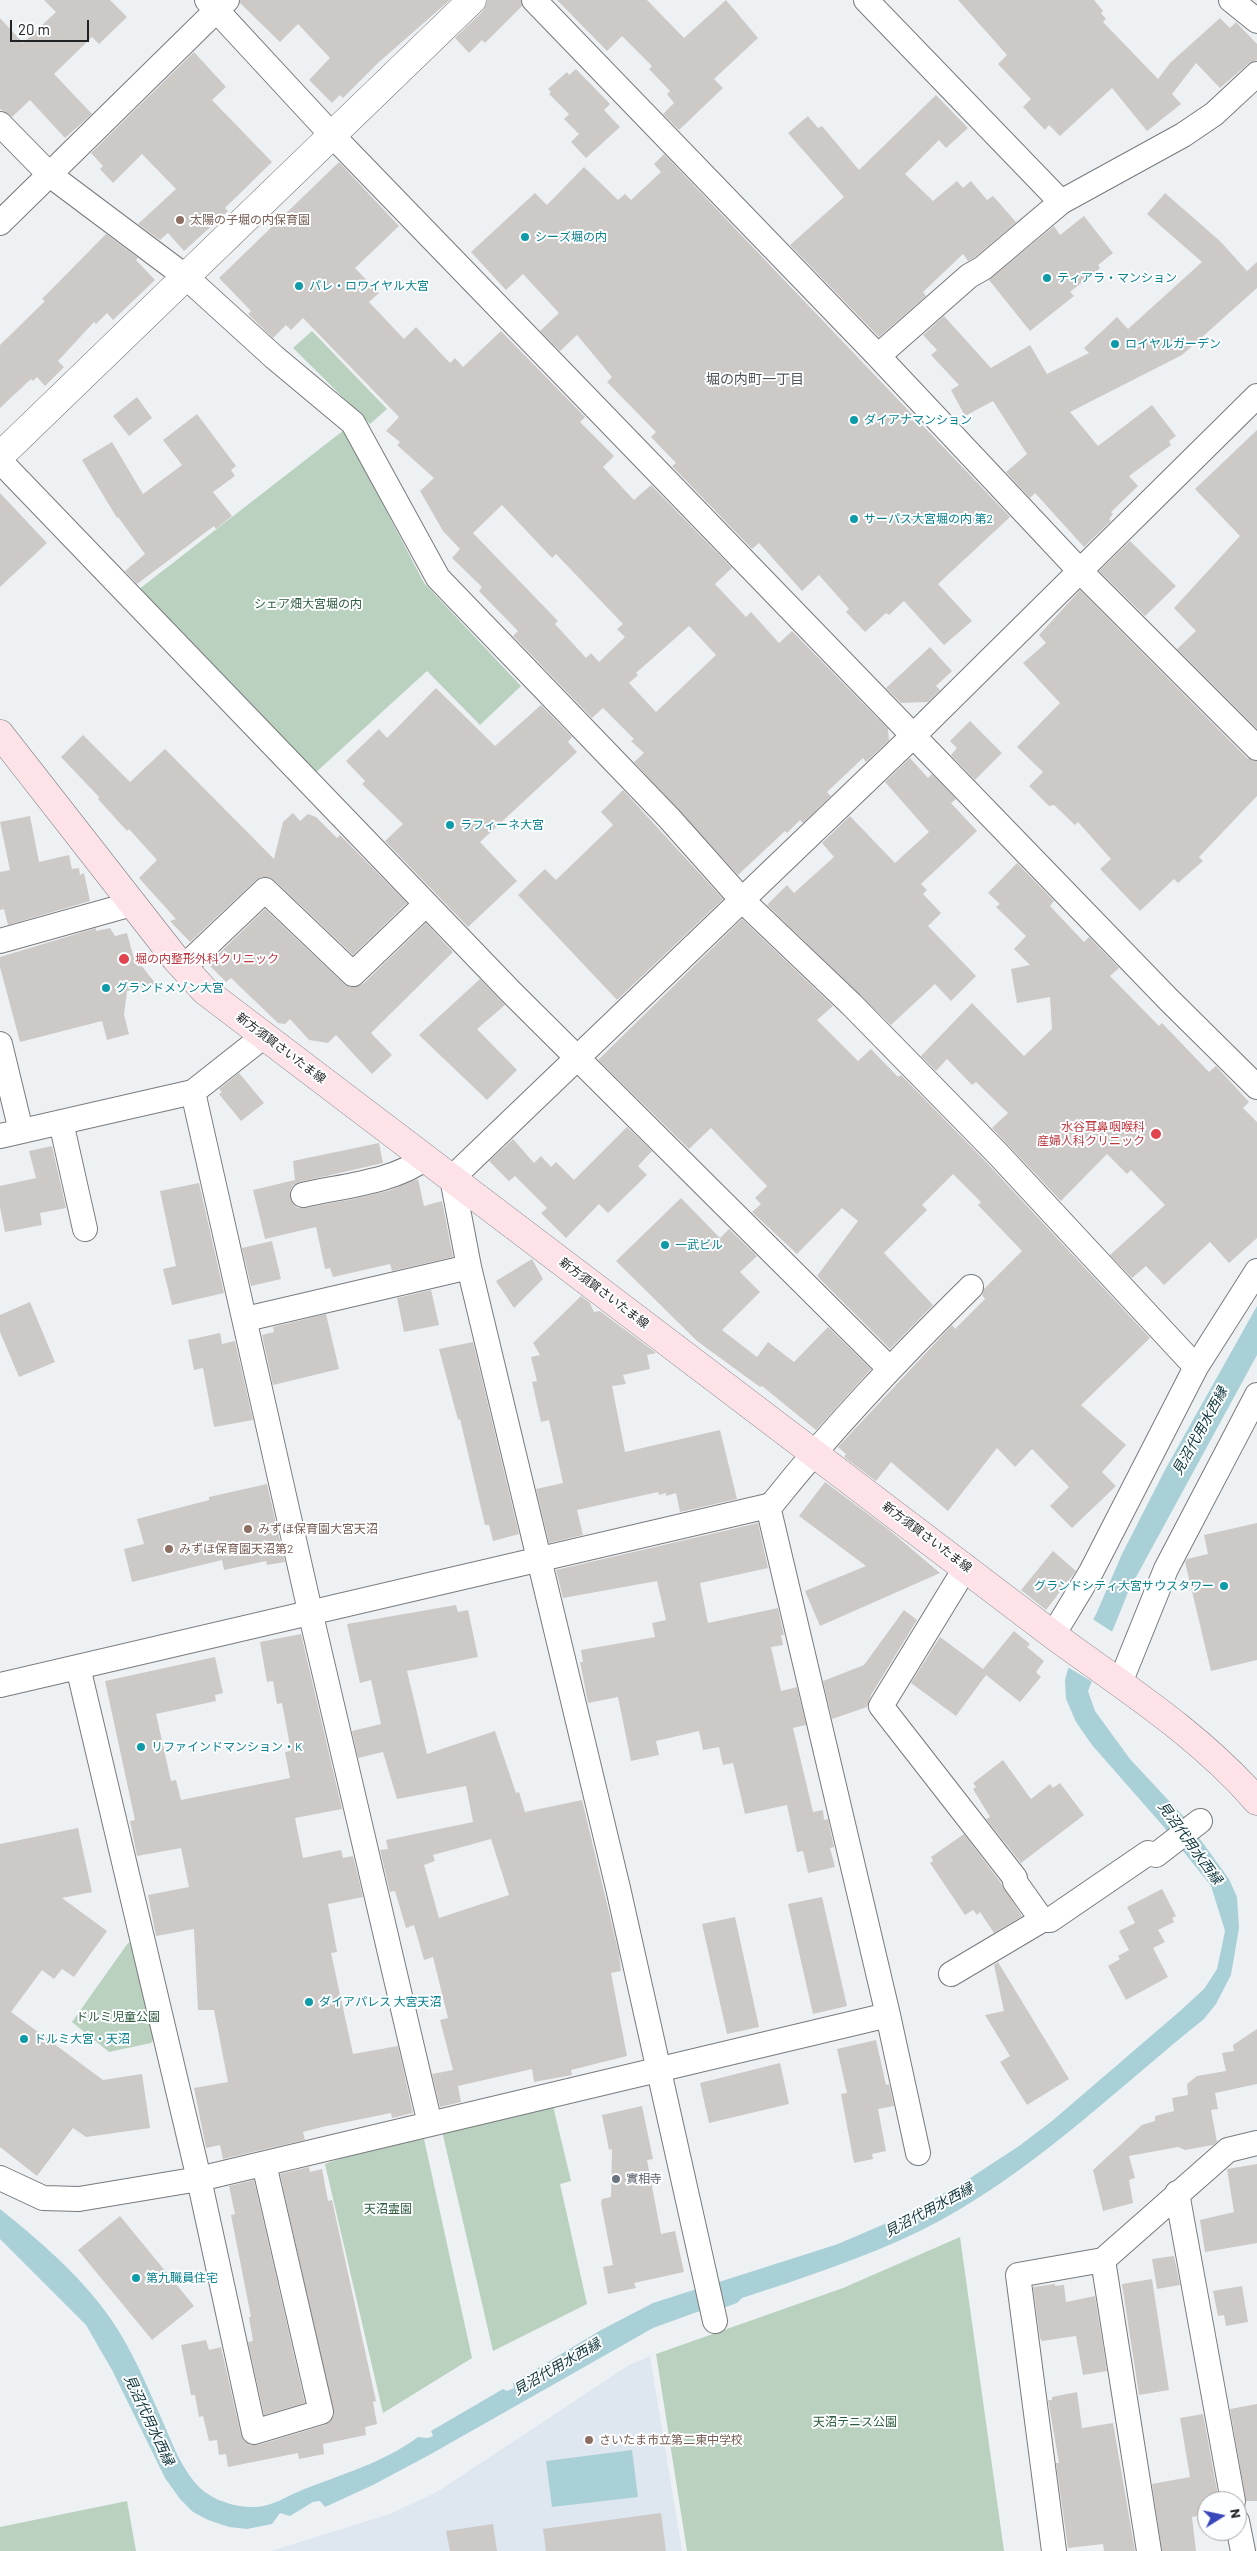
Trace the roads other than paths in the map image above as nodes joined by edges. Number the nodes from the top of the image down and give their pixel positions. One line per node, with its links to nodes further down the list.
1 (472, 0): 9 (street)
2 (534, 0): 14 (street)
3 (866, 0): 11 (street)
4 (1231, 0): 6 (street)
5 (217, 4): 9 (street); 10 (street)
6 (1257, 21)
7 (1257, 74): 11 (street)
8 (0, 124): 10 (street)
9 (332, 134): 13 (street); 20 (street)
10 (50, 175): 12 (street); 13 (street)
11 (1061, 202): 14 (street)
12 (0, 223)
13 (186, 276): 16 (street); 22 (street)
14 (878, 356): 18 (street)
15 (1255, 402): 18 (street)
16 (0, 456)
17 (0, 461): 24 (street)
18 (1080, 571): 20 (street); 21 (street)
19 (0, 734): 23 (main road, 新方須賀さいたま線)
20 (913, 736): 22 (street); 30 (street)
21 (1257, 748)
22 (743, 900): 29 (street); 42 (street)
23 (132, 904): 25 (street); 26 (main road, 新方須賀さいたま線)
24 (426, 904): 26 (street); 29 (street)
25 (0, 941)
26 (184, 967): 27 (main road, 新方須賀さいたま線)
27 (264, 1036): 31 (street); 34 (main road, 新方須賀さいたま線)
28 (0, 1044): 33 (street)
29 (578, 1056): 35 (street); 43 (street)
30 (1257, 1087)
31 (193, 1092): 32 (street); 41 (street)
32 (62, 1122): 33 (street); 37 (street)
33 (11, 1133)
34 (425, 1158): 35 (main road, 新方須賀さいたま線); 36 (street)
35 (452, 1178): 38 (street); 45 (main road, 新方須賀さいたま線)
36 (303, 1195)
37 (85, 1229)
38 (469, 1267): 41 (street); 47 (street)
39 (1257, 1271): 42 (street)
40 (971, 1287): 43 (street)
41 (246, 1319): 49 (street)
42 (1196, 1367): 50 (street)
43 (889, 1368): 45 (street)
44 (1257, 1395): 52 (street)
45 (814, 1451): 46 (street); 48 (main road, 新方須賀さいたま線)
46 (768, 1506): 47 (street); 58 (street)
47 (539, 1558): 49 (street); 59 (street)
48 (966, 1567): 50 (main road, 新方須賀さいたま線); 56 (street)
49 (310, 1611): 51 (street); 60 (street)
50 (1059, 1639): 52 (main road, 新方須賀さいたま線)
51 (78, 1667): 53 (street); 65 (street)
52 (1113, 1677): 54 (main road, 新方須賀さいたま線)
53 (0, 1685)
54 (1257, 1801)
55 (1197, 1824): 56 (street)
56 (1042, 1920): 57 (street)
57 (951, 1974)
58 (888, 2015): 59 (street); 62 (street)
59 (660, 2071): 60 (street); 68 (street)
60 (430, 2124): 63 (street)
61 (1257, 2143): 66 (street)
62 (918, 2153)
63 (264, 2164): 65 (street); 65 (street)
64 (0, 2178): 65 (street)
65 (199, 2179)
66 (1177, 2193): 67 (street); 69 (street)
67 (1103, 2260): 70 (street); 71 (street)
68 (715, 2321)
69 (1231, 2491)
70 (1054, 2551)
71 (1149, 2551)

